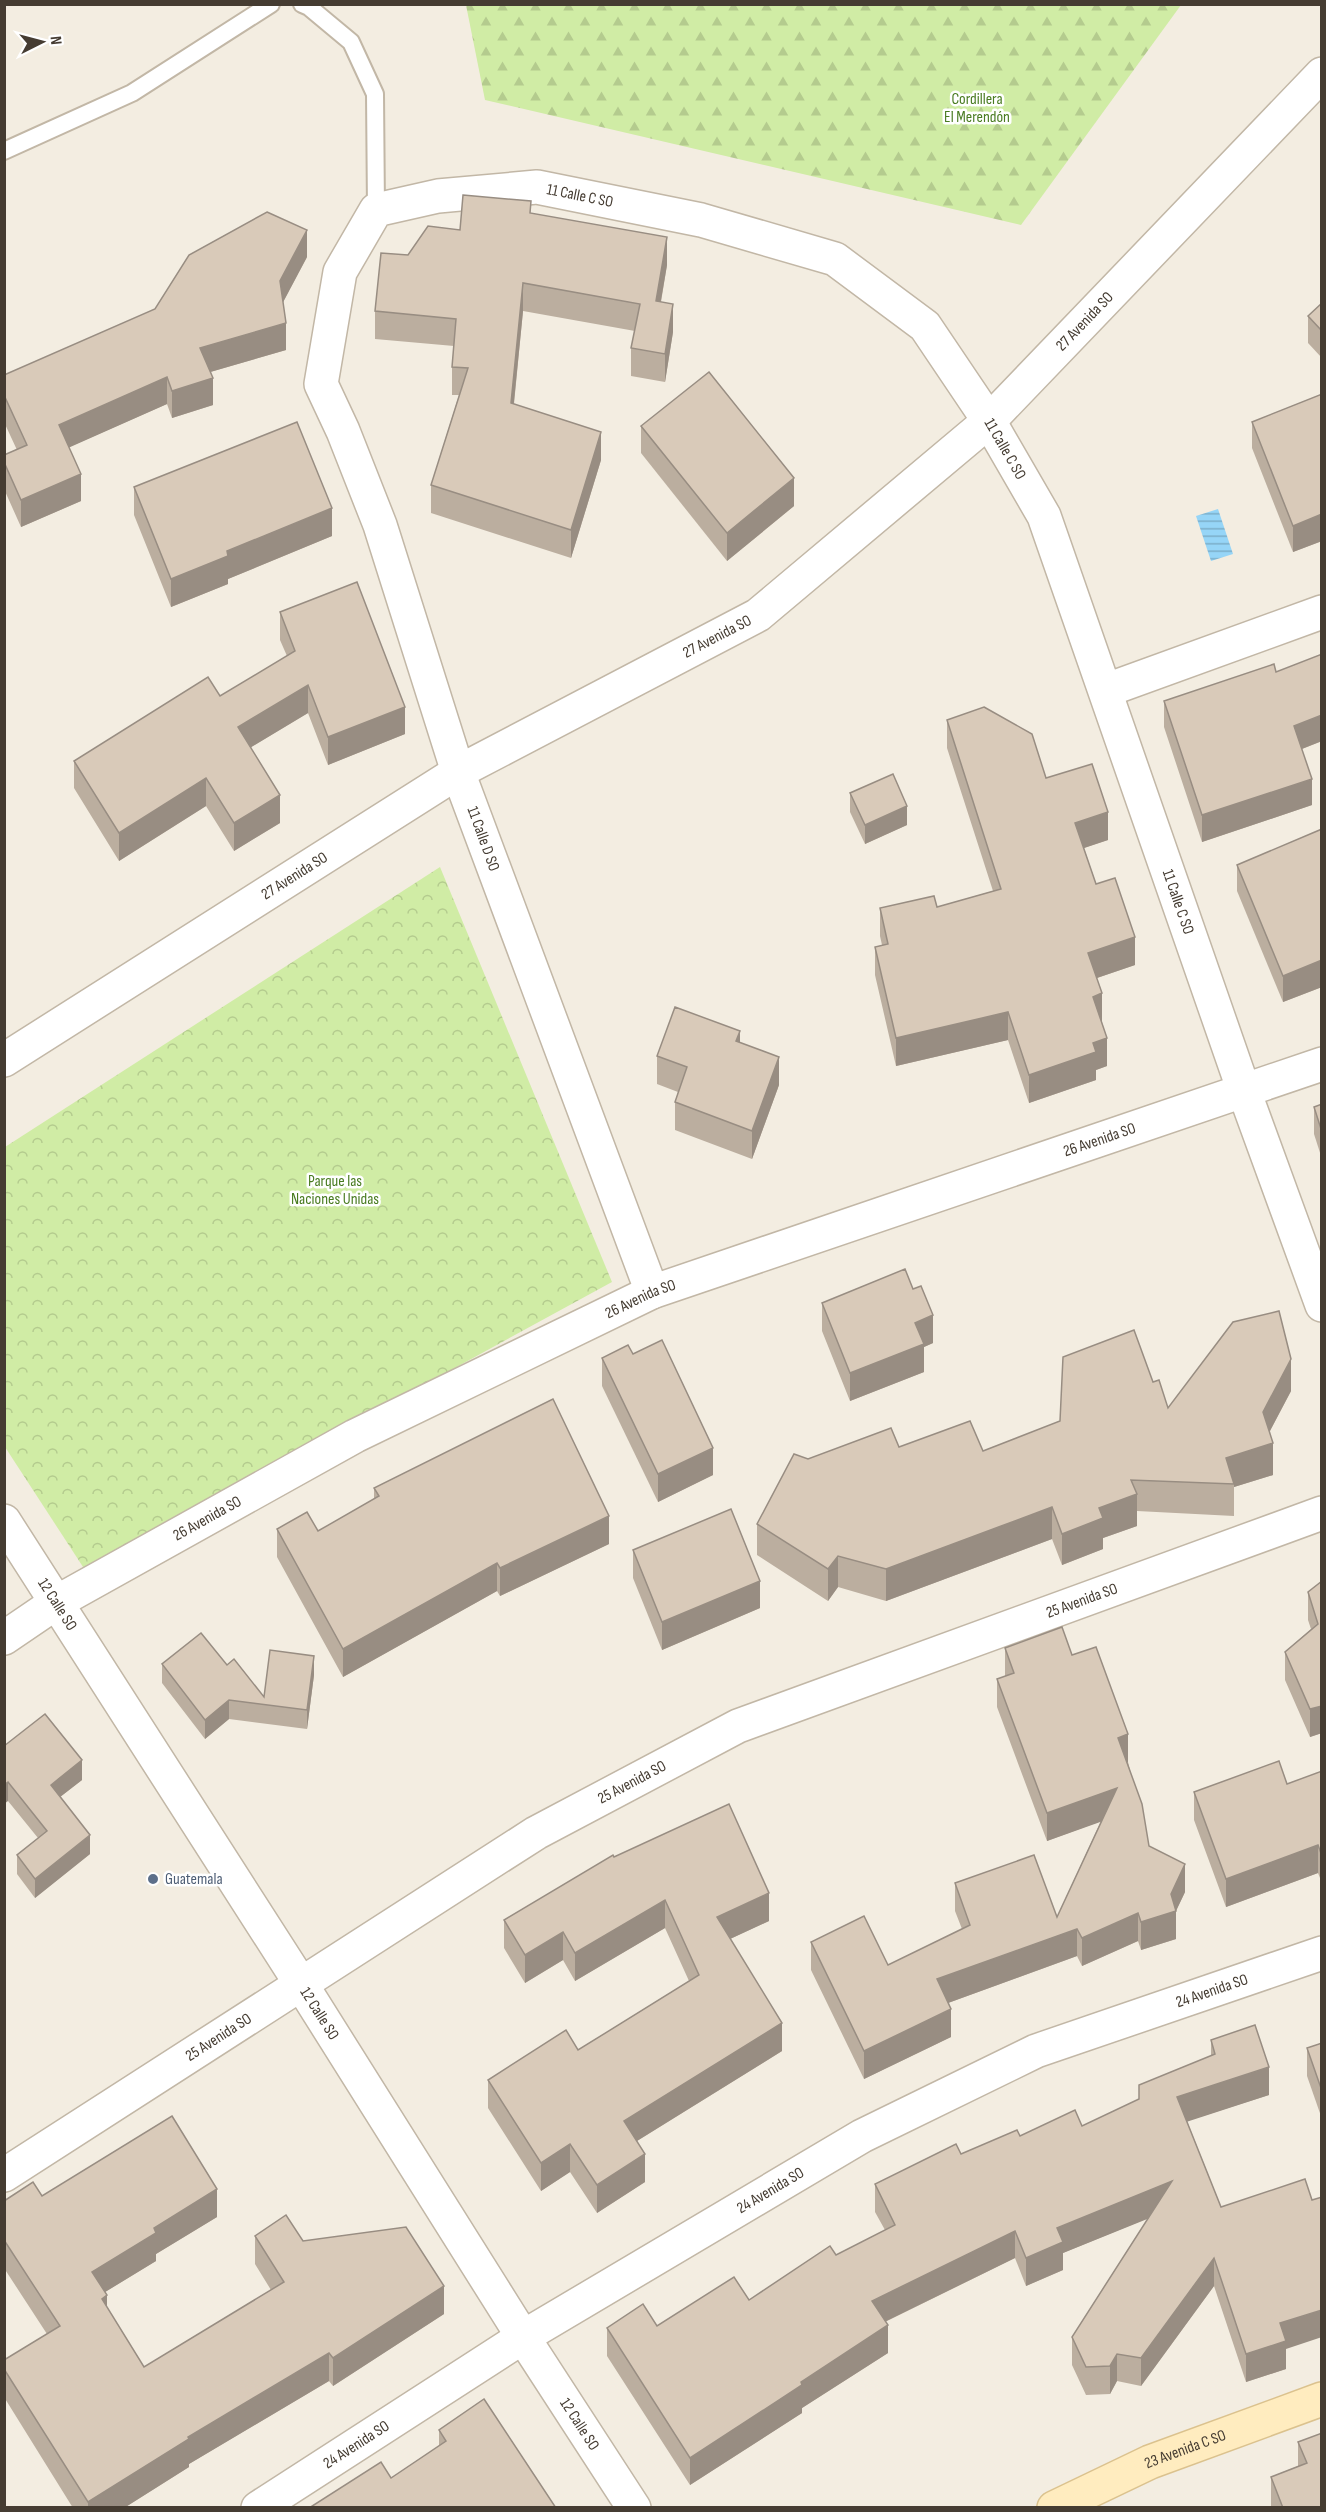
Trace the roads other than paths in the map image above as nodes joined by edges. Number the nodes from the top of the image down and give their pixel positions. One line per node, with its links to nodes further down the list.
1 (271, 4): 4 (lane)
2 (302, 4): 5 (lane)
3 (1322, 74): 6 (street, 27 Avenida SO)
4 (4, 151)
5 (376, 210): 6 (street, 11 Calle C SO); 9 (street, 11 Calle D SO)
6 (989, 421): 8 (street, 11 Calle C SO); 9 (street, 27 Avenida SO)
7 (1322, 612): 8 (street)
8 (1107, 690): 12 (street, 11 Calle C SO)
9 (459, 772): 10 (street, 27 Avenida SO); 13 (street, 11 Calle D SO)
10 (4, 1060)
11 (1322, 1064): 12 (street, 26 Avenida SO)
12 (1244, 1092): 13 (street, 26 Avenida SO); 14 (street, 11 Calle C SO)
13 (652, 1292): 17 (street, 26 Avenida SO)
14 (1322, 1305)
15 (1322, 1513): 20 (street, 25 Avenida SO)
16 (4, 1521): 17 (street, 12 Calle SO)
17 (57, 1602): 18 (street, 26 Avenida SO); 20 (street, 12 Calle SO)
18 (4, 1638)
19 (1322, 1953): 22 (street, 24 Avenida SO)
20 (301, 1984): 21 (street, 25 Avenida SO); 22 (street, 12 Calle SO)
21 (4, 2175)
22 (523, 2337): 24 (street, 24 Avenida SO); 25 (street, 12 Calle SO)
23 (1322, 2399): 26 (street, 23 Avenida C SO)
24 (258, 2508)
25 (634, 2508)
26 (1054, 2508)

